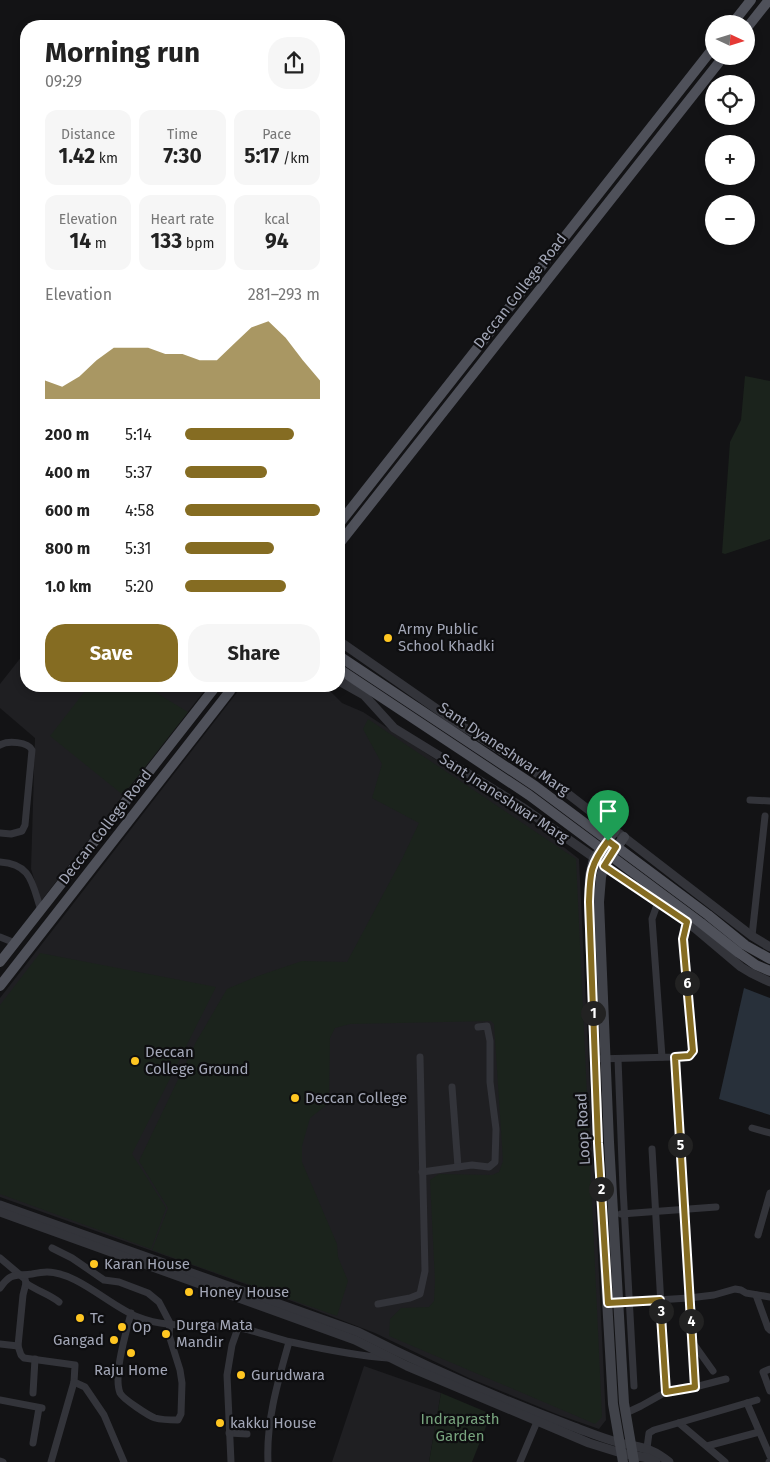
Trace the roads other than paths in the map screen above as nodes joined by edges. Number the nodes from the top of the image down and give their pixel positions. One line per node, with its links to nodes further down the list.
1 (751, 0): 3 (main road)
2 (769, 1): 4 (main road)
3 (739, 15)
4 (755, 18)
5 (705, 58): 7 (main road, Deccan College Road)
6 (717, 65): 8 (main road, Deccan College Road)
7 (345, 516)
8 (345, 536)
9 (345, 644): 21 (street)
10 (345, 660): 22 (main road, Sant Dyaneshwar Marg)
11 (345, 674): 15 (main road, Sant Dyaneshwar Marg)
12 (345, 684): 15 (street, Sant Jnaneshwar Marg)
13 (211, 692): 28 (main road, Deccan College Road)
14 (228, 692): 38 (main road, Deccan College Road)
15 (378, 702): 22 (main road, Sant Dyaneshwar Marg); 24 (street, Sant Jnaneshwar Marg)
16 (0, 745): 20 (street)
17 (750, 800): 18 (street)
18 (770, 801)
19 (764, 816): 30 (street)
20 (0, 833)
21 (620, 834): 22 (main road, Loop Road); 23 (main road, Loop Road); 30 (street)
22 (604, 845): 23 (main road, Sant Dyaneshwar Marg); 24 (main road, Loop Road)
23 (613, 852): 26 (main road, Loop Road); 34 (main road, Sant Dyaneshwar Marg); 36 (main road, Sant Dyaneshwar Marg)
24 (594, 859): 26 (street, Sant Jnaneshwar Marg); 43 (main road, Loop Road)
25 (0, 862): 28 (street)
26 (604, 866): 27 (street, Sant Jnaneshwar Marg); 43 (main road, Loop Road)
27 (658, 902): 29 (street, Sant Jnaneshwar Marg); 41 (street)
28 (42, 910): 32 (main road, Deccan College Road)
29 (687, 922): 37 (street, Sant Jnaneshwar Marg); 42 (street)
30 (752, 936): 33 (street)
31 (0, 937): 32 (street)
32 (15, 943): 35 (main road, Deccan College Road)
33 (770, 947)
34 (770, 959)
35 (0, 962)
36 (770, 971)
37 (770, 982)
38 (0, 986)
39 (478, 1027): 49 (street)
40 (420, 1057): 50 (street)
41 (662, 1057): 42 (street); 44 (street)
42 (675, 1057): 55 (street)
43 (600, 1059): 44 (street); 59 (main road, Loop Road); 72 (main road, Loop Road)
44 (618, 1059): 58 (street)
45 (452, 1087): 49 (street)
46 (752, 1128): 47 (street)
47 (770, 1134)
48 (652, 1149): 56 (street)
49 (458, 1167): 50 (street)
50 (422, 1172): 73 (street)
51 (770, 1193): 54 (street)
52 (0, 1205): 84 (street)
53 (716, 1207): 55 (street)
54 (768, 1207): 60 (street)
55 (684, 1210): 56 (street); 68 (street)
56 (655, 1211): 58 (street); 69 (street)
57 (0, 1212): 82 (street)
58 (625, 1213): 59 (street); 71 (street)
59 (613, 1214): 72 (main road, Loop Road)
60 (758, 1235)
61 (52, 1248): 75 (street)
62 (0, 1258): 63 (street)
63 (20, 1274): 64 (street); 65 (street); 74 (street)
64 (26, 1283): 70 (street); 81 (street)
65 (0, 1288)
66 (756, 1295): 67 (street); 68 (street); 77 (street)
67 (770, 1297)
68 (689, 1298): 69 (street); 78 (street)
69 (660, 1300): 71 (street); 92 (street)
70 (59, 1302)
71 (630, 1302): 72 (street); 89 (street)
72 (613, 1303): 98 (main road, Loop Road); 104 (main road, Loop Road)
73 (378, 1304)
74 (131, 1313): 75 (street); 75 (street)
75 (170, 1323): 76 (street)
76 (238, 1328): 79 (street); 102 (street)
77 (770, 1330)
78 (692, 1341): 86 (street); 90 (street)
79 (289, 1342): 82 (street); 114 (street)
80 (0, 1344): 81 (street)
81 (18, 1346): 83 (street)
82 (391, 1358): 84 (street)
83 (35, 1359): 88 (street); 93 (street)
84 (411, 1363): 99 (street)
85 (770, 1369): 91 (street)
86 (713, 1371)
87 (726, 1379): 90 (street)
88 (74, 1382): 111 (street); 112 (street)
89 (634, 1386)
90 (695, 1387): 92 (street)
91 (770, 1391)
92 (666, 1392): 98 (street)
93 (33, 1393)
94 (1, 1400): 97 (street); 105 (street)
95 (757, 1400): 96 (street)
96 (747, 1403): 100 (street); 101 (street)
97 (0, 1408)
98 (626, 1413): 108 (main road, Loop Road)
99 (538, 1418): 104 (street); 110 (street); 115 (street)
100 (680, 1423): 106 (street); 107 (street)
101 (759, 1432): 106 (street); 109 (street)
102 (230, 1433): 103 (street); 113 (street)
103 (247, 1434)
104 (619, 1442): 108 (street); 110 (main road, Loop Road)
105 (33, 1443)
106 (707, 1446): 118 (street)
107 (646, 1448): 108 (street); 117 (street)
108 (633, 1454): 110 (street); 116 (street)
109 (770, 1456)
110 (622, 1458)
111 (51, 1462)
112 (124, 1462)
113 (232, 1462)
114 (268, 1462)
115 (520, 1462)
116 (656, 1462)
117 (669, 1462)
118 (725, 1462)

